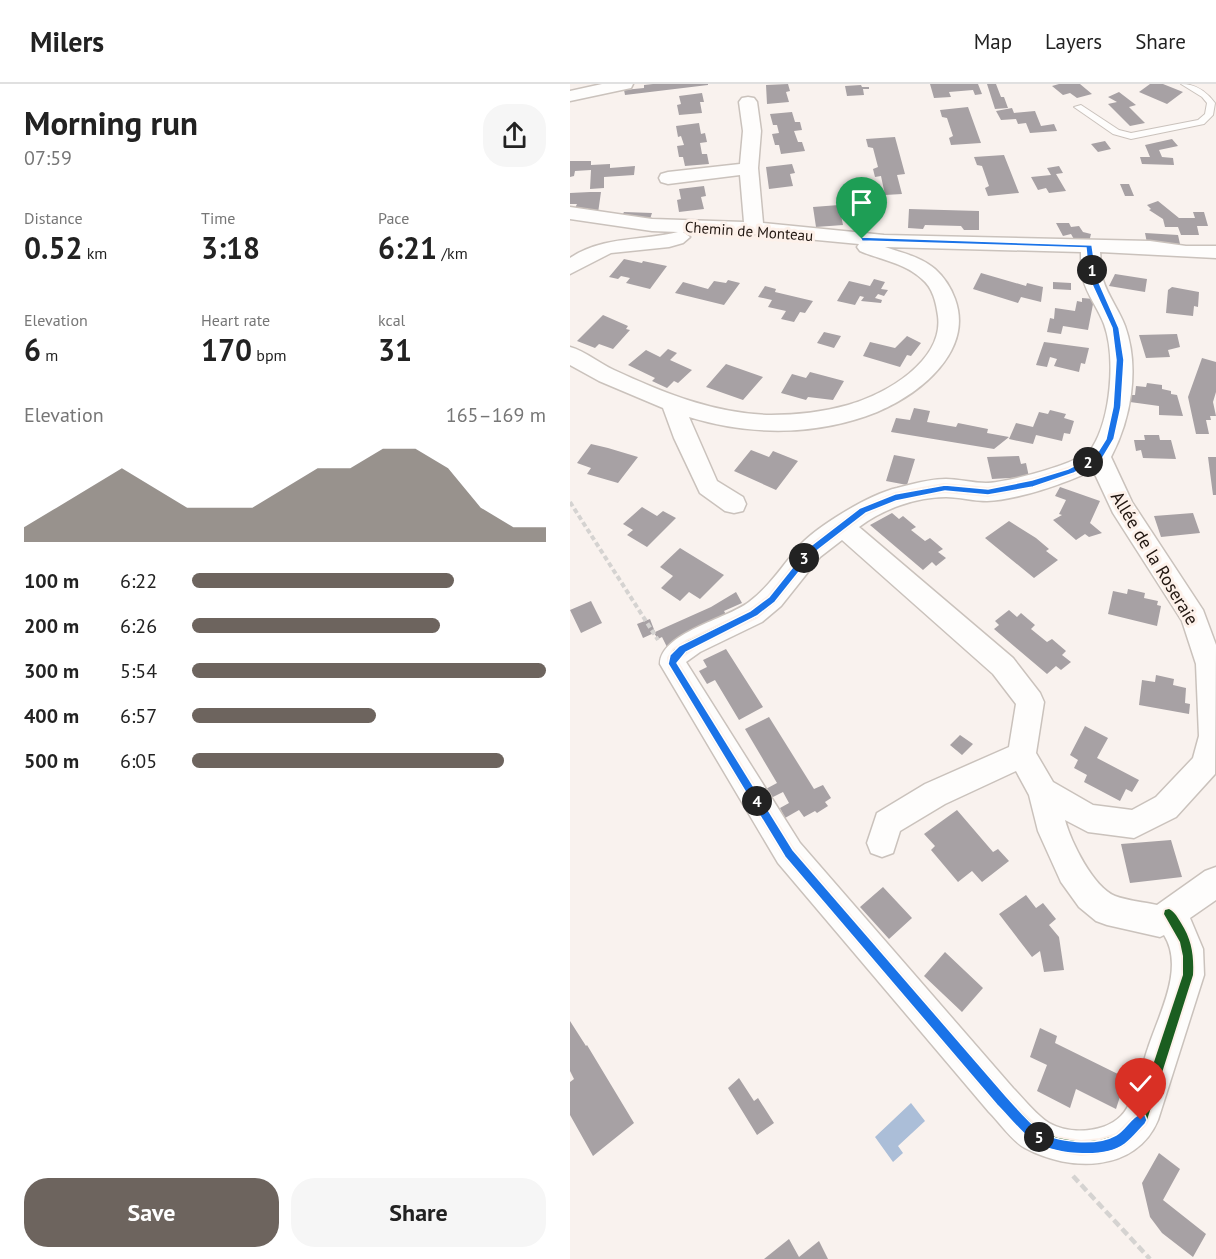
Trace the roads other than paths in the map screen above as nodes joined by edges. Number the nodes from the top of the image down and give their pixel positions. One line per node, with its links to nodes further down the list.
1 (625, 84): 3 (street)
2 (1185, 84): 5 (lane)
3 (570, 96)
4 (748, 102): 6 (street)
5 (1078, 107)
6 (749, 168): 7 (street); 10 (street)
7 (668, 178)
8 (570, 213): 9 (street, Chemin de Monteau)
9 (688, 227): 10 (street, Chemin de Monteau); 14 (street)
10 (754, 228): 11 (street, Chemin de Monteau)
11 (862, 239): 12 (street, Chemin de Monteau); 16 (street)
12 (1090, 246): 13 (street, Chemin de Monteau); 17 (street)
13 (1216, 252)
14 (570, 268)
15 (570, 354): 16 (street)
16 (673, 404): 18 (street)
17 (1099, 457): 19 (street); 21 (street, Allée de la Roseraie)
18 (734, 504)
19 (843, 526): 20 (street); 24 (street)
20 (1022, 755): 21 (street, Allée de la Roseraie); 22 (street)
21 (1043, 791): 24 (street)
22 (882, 843)
23 (1216, 882): 24 (street)
24 (1169, 914)

